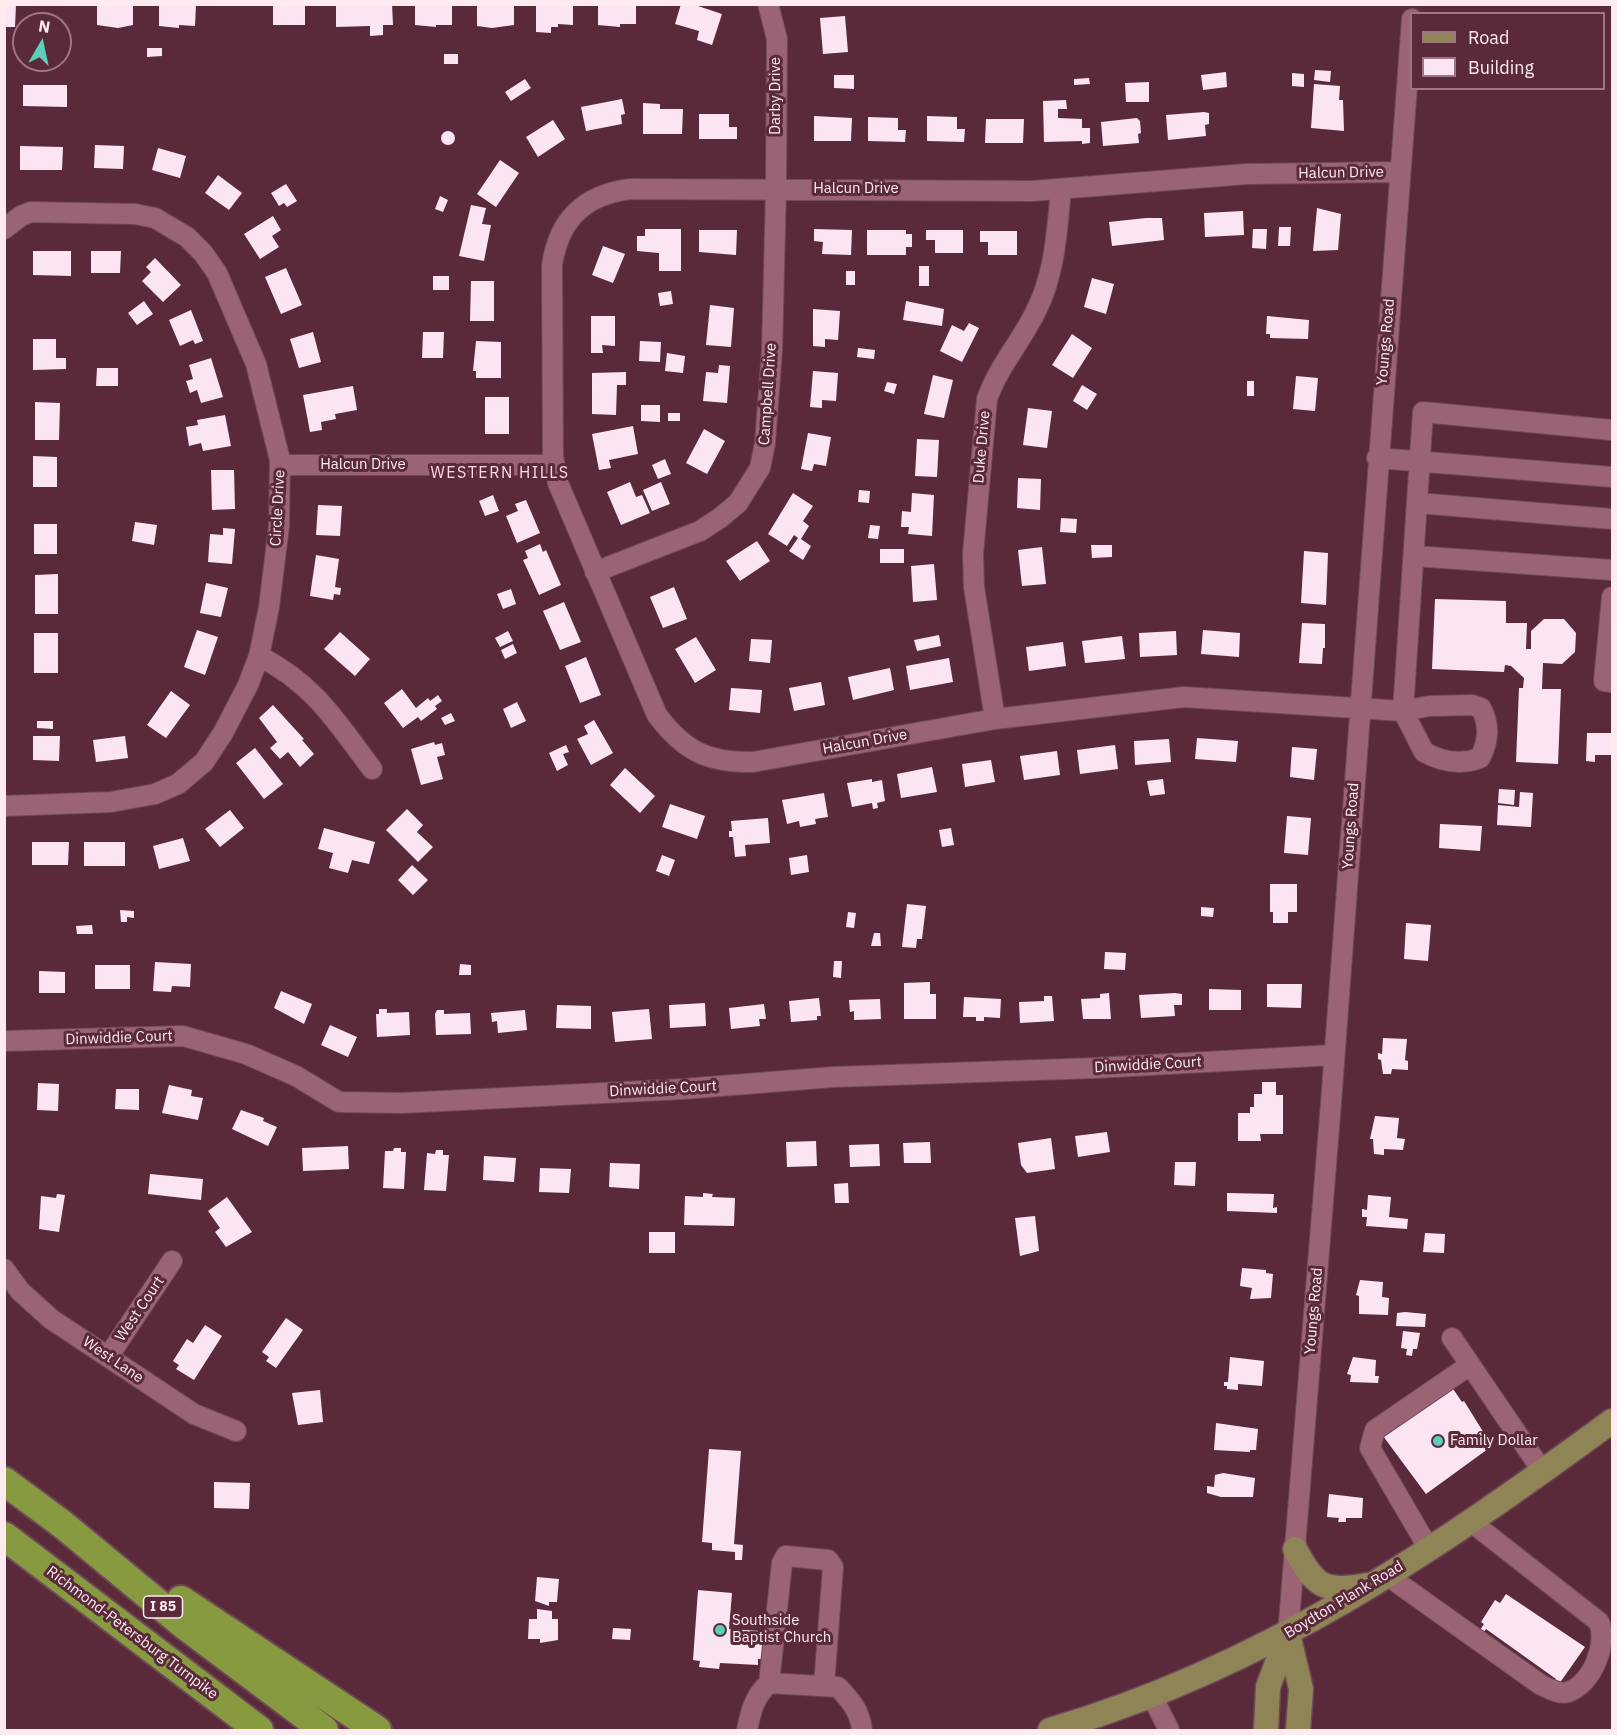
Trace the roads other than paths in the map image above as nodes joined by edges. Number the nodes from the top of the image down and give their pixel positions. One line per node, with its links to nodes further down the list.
1 (768, 4): 4 (street, Darby Drive)
2 (1410, 44): 3 (street, Youngs Road)
3 (1400, 172): 5 (street, Halcun Drive); 8 (street, Youngs Road)
4 (776, 189): 5 (street, Halcun Drive); 11 (street, Halcun Drive); 17 (street, Campbell Drive)
5 (1061, 190): 23 (street, Duke Drive)
6 (6, 224): 10 (street, Circle Drive)
7 (1612, 430): 9 (street)
8 (1377, 458): 9 (street); 22 (street, Youngs Road)
9 (1420, 462): 12 (street); 13 (street)
10 (280, 465): 11 (street, Halcun Drive); 20 (street, Circle Drive)
11 (554, 465): 17 (street, Halcun Drive)
12 (1612, 477)
13 (1417, 503): 14 (street); 15 (street)
14 (1612, 519)
15 (1414, 556): 16 (street); 22 (street, Halcun Drive)
16 (1612, 570)
17 (595, 572): 23 (street, Halcun Drive)
18 (1612, 597): 19 (street)
19 (1612, 602): 21 (street)
20 (259, 656): 24 (street); 25 (street, Circle Drive)
21 (1612, 682)
22 (1359, 709): 23 (street, Halcun Drive); 27 (street, Youngs Road)
23 (995, 719)
24 (372, 769)
25 (4, 806)
26 (4, 1041): 27 (street, Dinwiddie Court)
27 (1334, 1055): 40 (street, Youngs Road)
28 (172, 1261): 31 (street, West Court)
29 (4, 1269): 31 (street, West Lane)
30 (1452, 1338): 32 (street)
31 (108, 1356): 34 (street, West Lane)
32 (1470, 1365): 35 (street); 41 (street)
33 (1612, 1421): 35 (main road, Boydton Plank Road)
34 (236, 1431)
35 (1543, 1472): 37 (main road, Boydton Plank Road)
36 (4, 1481): 38 (highway, I 85)
37 (1470, 1521): 41 (main road, Boydton Plank Road); 42 (street)
38 (62, 1524): 50 (highway, I 85); 51 (highway)
39 (4, 1536): 49 (highway, Richmond-Petersburg Turnpike / I 85)
40 (1295, 1549): 42 (main road); 43 (street, Youngs Road)
41 (1429, 1549): 42 (main road, Boydton Plank Road)
42 (1383, 1580): 43 (main road, Boydton Plank Road)
43 (1288, 1634): 46 (main road, Boydton Plank Road); 54 (main road); 55 (main road)
44 (769, 1683): 45 (street); 45 (street); 52 (street)
45 (825, 1686): 53 (street)
46 (1152, 1696): 47 (street); 48 (main road, Boydton Plank Road)
47 (1163, 1728)
48 (1058, 1730)
49 (259, 1731)
50 (324, 1731)
51 (376, 1731)
52 (747, 1731)
53 (862, 1731)
54 (1266, 1731)
55 (1298, 1731)

